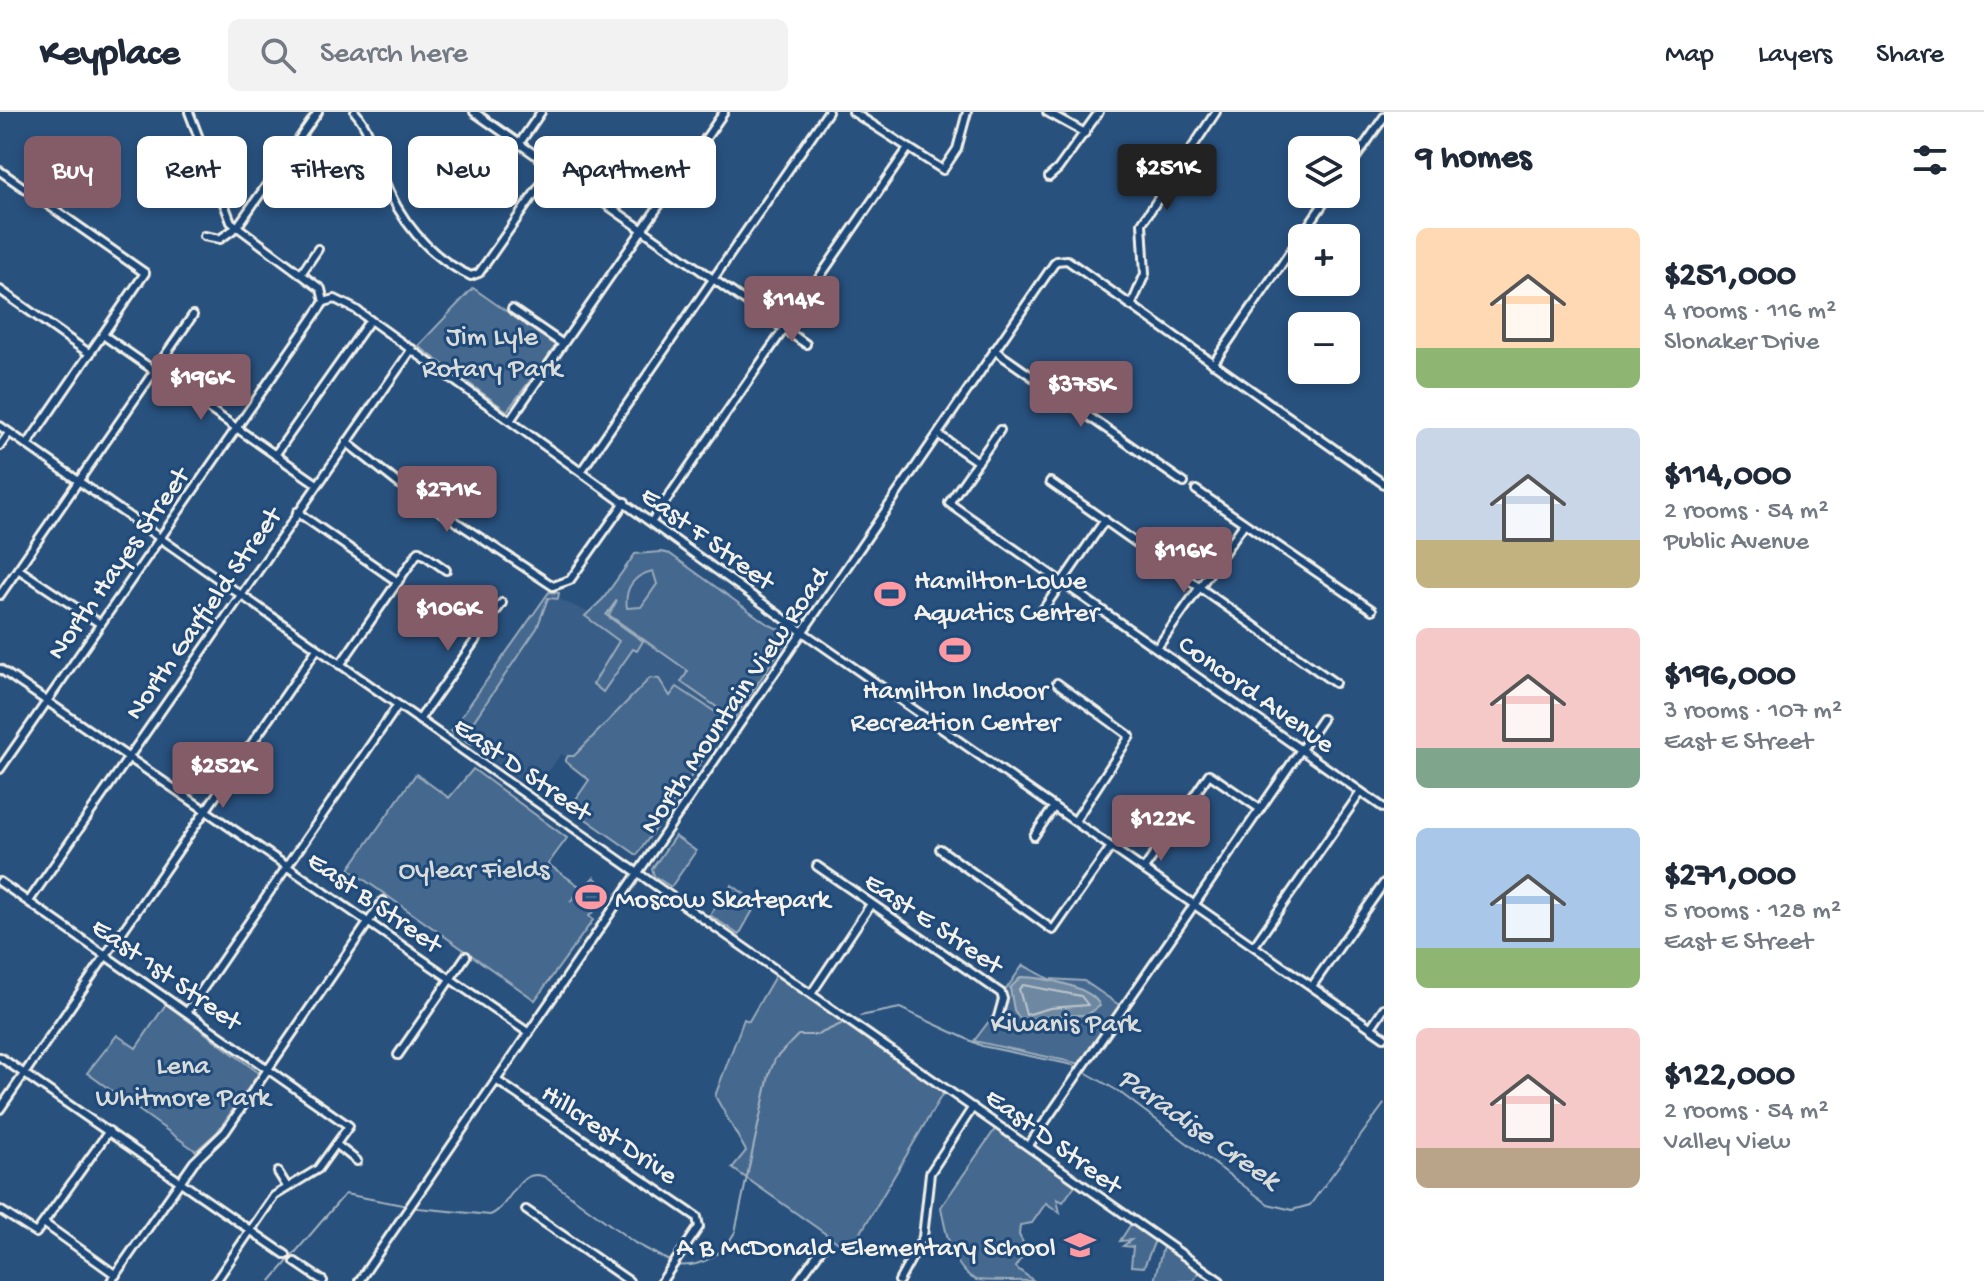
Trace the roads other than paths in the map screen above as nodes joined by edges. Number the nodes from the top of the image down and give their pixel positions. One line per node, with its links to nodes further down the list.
1 (189, 112): 26 (street)
2 (318, 112): 26 (street)
3 (355, 112): 22 (street)
4 (474, 112): 15 (street)
5 (541, 112): 15 (street)
6 (724, 112): 27 (street)
7 (828, 112): 31 (street)
8 (853, 112): 16 (street)
9 (967, 112): 16 (street)
10 (1047, 112): 14 (street)
11 (1099, 112): 14 (street)
12 (1216, 112): 34 (street)
13 (1384, 117): 17 (street)
14 (1085, 133): 20 (street)
15 (519, 144): 18 (street)
16 (907, 150): 38 (street)
17 (1360, 152)
18 (534, 154)
19 (0, 171): 21 (street)
20 (1049, 177)
21 (24, 187)
22 (534, 194)
23 (53, 208): 39 (street)
24 (612, 208): 27 (street)
25 (1320, 208): 45 (street)
26 (237, 227): 28 (street); 30 (street)
27 (643, 230): 31 (street); 40 (street)
28 (204, 236)
29 (318, 249): 30 (street)
30 (301, 274): 33 (street)
31 (714, 279): 38 (street); 58 (street)
32 (0, 290): 44 (street)
33 (324, 302): 37 (street, East F Street); 49 (street, North Hayes Street)
34 (1131, 306): 43 (street, North Mountain View Road); 45 (street)
35 (512, 309): 40 (street)
36 (193, 315): 46 (street)
37 (370, 320): 42 (street, East F Street); 56 (street)
38 (784, 328): 41 (street); 68 (street)
39 (103, 335): 44 (street); 46 (street)
40 (563, 344): 47 (street)
41 (806, 344)
42 (412, 349): 47 (street, East F Street); 53 (street, North Garfield Street)
43 (994, 350): 52 (street, North Mountain View Road); 61 (street)
44 (90, 354): 54 (street)
45 (1213, 364): 63 (street)
46 (155, 370): 49 (street); 59 (street)
47 (511, 419): 58 (street, East F Street)
48 (0, 426): 51 (street, East D Street)
49 (235, 427): 56 (street); 70 (street, North Hayes Street)
50 (1000, 430): 57 (street)
51 (9, 433): 54 (street, East D Street); 55 (street)
52 (939, 435): 57 (street); 82 (street, North Mountain View Road)
53 (346, 442): 62 (street, North Garfield Street); 65 (street)
54 (27, 445): 59 (street, East D Street)
55 (0, 446)
56 (275, 455): 62 (street)
57 (978, 462): 73 (street, Concord Avenue)
58 (582, 470): 65 (street, East F Street)
59 (78, 481): 70 (street, East D Street); 71 (street)
60 (1050, 482): 67 (street)
61 (1184, 483)
62 (317, 484): 66 (street, North Garfield Street)
63 (1384, 484)
64 (1196, 490): 69 (street)
65 (625, 502): 68 (street, East F Street)
66 (297, 512): 74 (street); 76 (street, North Garfield Street)
67 (1105, 520): 73 (street); 75 (street)
68 (652, 521): 82 (street, East F Street)
69 (1244, 524): 75 (street); 79 (street)
70 (160, 537): 76 (street, East D Street); 81 (street, North Hayes Street)
71 (18, 569): 77 (street); 81 (street)
72 (446, 570): 74 (street)
73 (1063, 581): 80 (street); 83 (street, Concord Avenue)
74 (398, 582): 85 (street)
75 (1199, 587): 83 (street); 88 (street)
76 (240, 594): 84 (street, East D Street); 94 (street, North Garfield Street)
77 (0, 595)
78 (502, 603): 92 (street)
79 (1372, 610)
80 (1042, 611)
81 (99, 623): 89 (street, North Hayes Street)
82 (804, 632): 97 (street, East F Street); 108 (street, North Mountain View Road)
83 (1157, 648): 93 (street, Concord Avenue)
84 (317, 649): 85 (street, East D Street); 100 (street)
85 (340, 665): 90 (street, East D Street)
86 (0, 669): 89 (street, East B Street)
87 (1057, 683): 101 (street)
88 (1335, 683)
89 (47, 701): 94 (street, East B Street); 95 (street, North Hayes Street)
90 (398, 705): 92 (street, East D Street); 105 (street)
91 (1322, 719): 93 (street)
92 (419, 720): 108 (street, East D Street)
93 (1301, 749): 96 (street, Concord Avenue); 99 (street)
94 (128, 757): 100 (street, East B Street); 111 (street, North Garfield Street)
95 (0, 769)
96 (1361, 792): 98 (street, Concord Avenue); 116 (street)
97 (1054, 807): 101 (street, East F Street); 102 (street)
98 (1384, 808)
99 (1260, 809): 107 (street); 114 (street)
100 (205, 810): 105 (street, East B Street); 117 (street)
101 (1075, 821): 103 (street, East F Street)
102 (1034, 836)
103 (1111, 847): 104 (street); 107 (street, East F Street)
104 (940, 849)
105 (288, 866): 115 (street, East B Street); 123 (street)
106 (817, 866): 113 (street, East E Street)
107 (1144, 869): 114 (street, East F Street)
108 (639, 874): 121 (street, East D Street); 126 (street, North Mountain View Road)
109 (0, 882): 111 (street, East 1st Street)
110 (1384, 883): 120 (street)
111 (29, 901): 117 (street, East 1st Street)
112 (383, 901): 115 (street)
113 (871, 904): 121 (street); 124 (street, East E Street)
114 (1195, 905): 116 (street, East F Street); 137 (street)
115 (369, 922): 119 (street, East B Street); 130 (street)
116 (1254, 946): 120 (street, East F Street)
117 (107, 956): 123 (street, East 1st Street); 131 (street)
118 (466, 956): 119 (street)
119 (451, 979): 126 (street, East B Street); 128 (street)
120 (1312, 986): 125 (street, East F Street)
121 (811, 994): 133 (street, East D Street)
122 (1384, 1008): 125 (street)
123 (187, 1012): 130 (street, East 1st Street)
124 (996, 1024)
125 (1371, 1027): 127 (street, East F Street)
126 (529, 1033): 132 (street, North Mountain View Road)
127 (1384, 1037)
128 (398, 1055)
129 (0, 1057): 131 (street)
130 (268, 1069): 136 (street, East 1st Street); 140 (street)
131 (25, 1073): 134 (street); 135 (street)
132 (496, 1080): 153 (street, North Mountain View Road); 155 (street, Hillcrest Drive)
133 (973, 1107): 137 (street, East D Street); 150 (street)
134 (0, 1109)
135 (109, 1131): 140 (street); 144 (street)
136 (337, 1145): 138 (street); 141 (street)
137 (1029, 1145): 157 (street, East D Street)
138 (357, 1161)
139 (278, 1172): 141 (street)
140 (181, 1181): 145 (street); 149 (street)
141 (286, 1185): 145 (street)
142 (0, 1210): 144 (street)
143 (526, 1210): 154 (street)
144 (45, 1224): 149 (street)
145 (250, 1231): 147 (street); 151 (street)
146 (822, 1248): 156 (street)
147 (286, 1255)
148 (295, 1262): 152 (street)
149 (113, 1278)
150 (900, 1280)
151 (216, 1281)
152 (323, 1281)
153 (359, 1281)
154 (629, 1281)
155 (662, 1281)
156 (798, 1281)
157 (1220, 1281)

